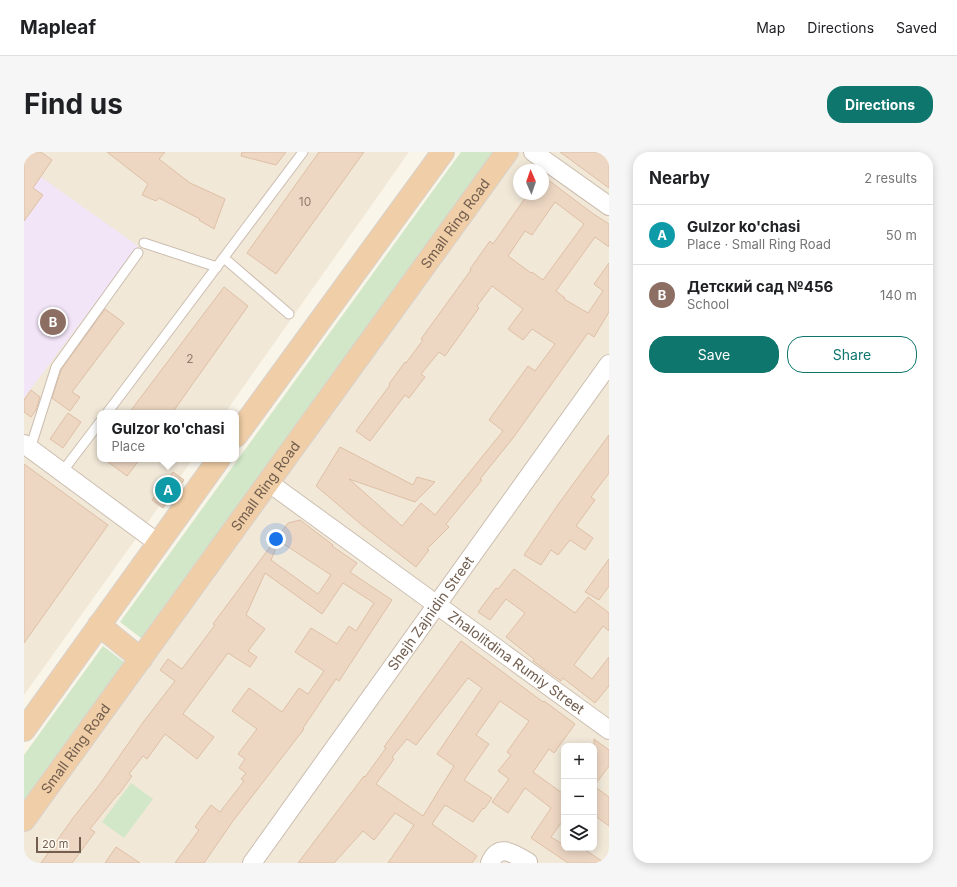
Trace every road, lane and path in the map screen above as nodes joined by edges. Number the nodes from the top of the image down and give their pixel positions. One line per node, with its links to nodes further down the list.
1 (303, 152): 8 (lane)
2 (507, 152): 18 (highway, Small Ring Road)
3 (533, 152): 5 (street)
4 (439, 153): 14 (highway)
5 (609, 206)
6 (144, 243): 9 (lane)
7 (138, 253): 15 (lane)
8 (224, 258): 9 (lane); 10 (lane)
9 (217, 267): 12 (lane)
10 (289, 314)
11 (609, 364): 20 (street, Shejh Zajnidin Street)
12 (109, 410)
13 (97, 426): 17 (lane)
14 (239, 432)
15 (27, 446): 17 (street)
16 (217, 462): 19 (highway)
17 (62, 472): 19 (street)
18 (268, 482): 20 (street, Zhalolitdina Rumiy Street); 22 (highway, Small Ring Road)
19 (158, 543): 21 (highway)
20 (436, 605): 24 (street, Zhalolitdina Rumiy Street); 27 (street, Shejh Zajnidin Street)
21 (99, 625): 22 (highway); 23 (highway)
22 (140, 659): 25 (highway, Small Ring Road)
23 (24, 730)
24 (609, 730)
25 (24, 820)
26 (528, 862): 28 (street)
27 (252, 863)
28 (490, 863)

